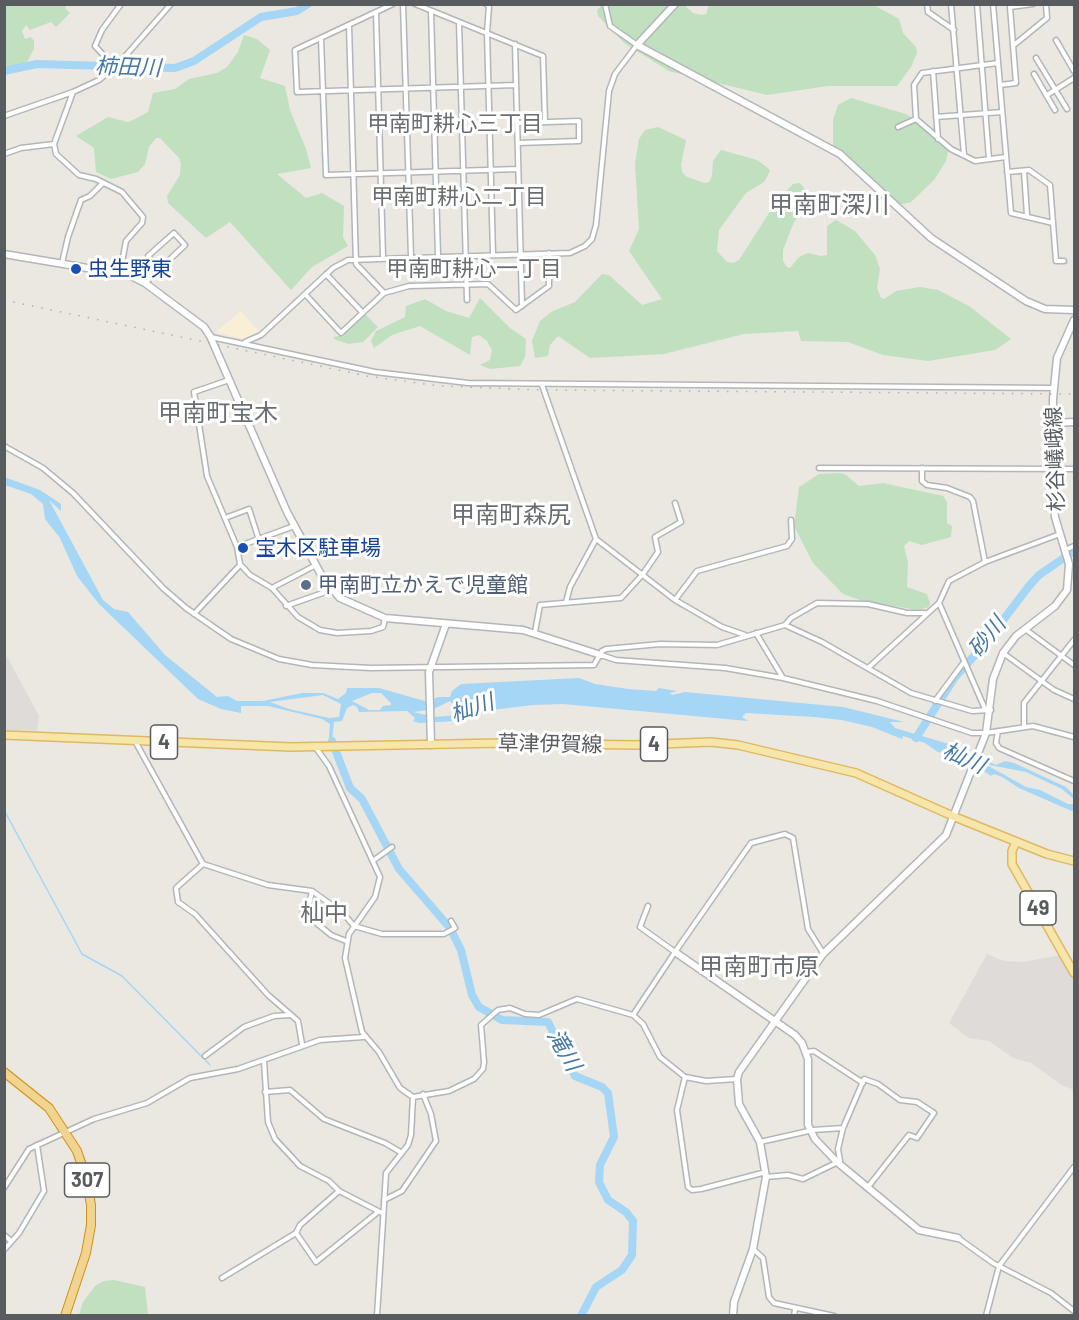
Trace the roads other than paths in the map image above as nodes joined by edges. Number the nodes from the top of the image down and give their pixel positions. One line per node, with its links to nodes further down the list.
1 (121, 4): 27 (street)
2 (171, 4): 27 (street)
3 (393, 4): 16 (street)
4 (403, 4): 40 (street)
5 (415, 4): 15 (street)
6 (605, 4): 24 (street)
7 (675, 4): 24 (street)
8 (927, 4): 19 (street)
9 (951, 4): 19 (street)
10 (977, 4): 29 (street)
11 (993, 4): 28 (street)
12 (1034, 4): 25 (street)
13 (1046, 4): 25 (street)
14 (488, 5): 20 (street)
15 (431, 11): 17 (street); 38 (street)
16 (376, 12): 18 (street); 41 (street)
17 (459, 22): 20 (street); 39 (street)
18 (349, 25): 21 (street); 42 (street)
19 (954, 30): 30 (street)
20 (487, 33): 23 (street); 37 (street)
21 (321, 38): 44 (street); 44 (street)
22 (1056, 40): 32 (street)
23 (515, 44): 35 (street); 55 (street)
24 (637, 45): 77 (street); 97 (street)
25 (1013, 46): 36 (street)
26 (1036, 58): 43 (street)
27 (119, 62): 45 (street)
28 (998, 63): 29 (street); 36 (street)
29 (981, 65): 30 (street); 50 (street)
30 (957, 69): 31 (street); 51 (street)
31 (933, 71): 53 (street); 54 (street)
32 (1074, 71)
33 (1034, 74): 46 (street)
34 (1074, 78): 43 (street)
35 (516, 85): 37 (street); 56 (street)
36 (1000, 85): 49 (street)
37 (488, 86): 39 (street); 66 (street)
38 (433, 87): 39 (street); 40 (street); 67 (street)
39 (460, 87): 68 (street)
40 (405, 88): 41 (street); 70 (street)
41 (378, 89): 42 (street); 72 (street)
42 (351, 90): 44 (street); 73 (street)
43 (1055, 90): 46 (street); 47 (street)
44 (323, 91): 73 (street)
45 (73, 92): 52 (street); 60 (street)
46 (1047, 95): 48 (street)
47 (1067, 109)
48 (1055, 110)
49 (1002, 112): 50 (street); 63 (street)
50 (985, 113): 51 (street); 64 (street)
51 (961, 115): 53 (street); 62 (street)
52 (4, 116)
53 (936, 117): 58 (street)
54 (916, 119): 57 (street); 58 (street)
55 (544, 122): 56 (street); 59 (street)
56 (517, 123): 59 (street)
57 (898, 127)
58 (938, 139): 62 (street)
59 (518, 143): 65 (street)
60 (54, 144): 61 (street); 74 (street)
61 (4, 153)
62 (964, 156): 64 (street)
63 (1006, 157): 64 (street); 71 (street)
64 (989, 159)
65 (518, 169): 66 (street); 80 (street)
66 (491, 170): 68 (street); 79 (street)
67 (436, 171): 68 (street); 70 (street); 82 (street)
68 (464, 171): 81 (street)
69 (1024, 171): 71 (street); 75 (street); 76 (street)
70 (408, 172): 72 (street); 83 (street)
71 (1007, 172): 75 (street)
72 (381, 173): 73 (street); 84 (street)
73 (354, 174): 85 (street)
74 (102, 184): 87 (street); 89 (street)
75 (1026, 215): 76 (street)
76 (1053, 224): 86 (street)
77 (549, 253): 80 (street); 96 (street)
78 (4, 254): 87 (street)
79 (493, 254): 80 (street); 81 (street)
80 (521, 254): 96 (street)
81 (466, 255): 82 (street); 92 (street)
82 (438, 256): 83 (street)
83 (411, 257): 84 (street)
84 (383, 258): 85 (street)
85 (356, 259): 90 (street); 93 (street)
86 (1064, 261)
87 (62, 264): 89 (street)
88 (160, 268): 88 (street); 91 (street)
89 (120, 273): 91 (street)
90 (326, 274): 94 (street); 98 (street)
91 (145, 284): 100 (street)
92 (467, 284): 93 (street); 95 (street); 96 (street)
93 (384, 293): 98 (street)
94 (305, 294): 98 (street); 101 (street)
95 (467, 300)
96 (522, 306)
97 (1074, 310)
98 (363, 313)
99 (1074, 320): 104 (street, 杉谷嶬峨線)
100 (210, 336): 101 (street); 102 (street)
101 (245, 342): 103 (street)
102 (229, 380): 113 (street); 115 (street)
103 (542, 385): 104 (street); 117 (street)
104 (1054, 388): 106 (street, 杉谷嶬峨線)
105 (1074, 422): 106 (street)
106 (1053, 423): 110 (street, 杉谷嶬峨線)
107 (4, 446): 133 (street)
108 (819, 468): 109 (street)
109 (922, 468): 110 (street); 122 (street)
110 (1052, 469): 111 (street); 116 (street, 杉谷嶬峨線)
111 (1074, 469)
112 (675, 503): 125 (street)
113 (225, 518): 118 (street); 120 (street)
114 (791, 520): 128 (street)
115 (294, 526): 118 (street); 124 (street)
116 (1060, 534): 121 (street, 杉谷嶬峨線); 122 (street)
117 (596, 539): 125 (street); 129 (street)
118 (259, 540): 120 (street)
119 (1074, 546): 121 (street)
120 (237, 547): 123 (street)
121 (1066, 554): 137 (street, 杉谷嶬峨線)
122 (985, 562): 130 (street)
123 (240, 564): 126 (street); 133 (street)
124 (316, 565): 126 (street); 127 (street)
125 (644, 574): 128 (street); 129 (street)
126 (272, 588): 131 (street)
127 (331, 590): 131 (street); 134 (street)
128 (675, 600): 140 (street)
129 (566, 602): 138 (street)
130 (939, 603): 132 (street); 145 (street)
131 (286, 606): 134 (street)
132 (925, 613): 136 (street); 147 (street)
133 (194, 614): 148 (street)
134 (385, 618): 135 (street)
135 (446, 624): 138 (street); 148 (street)
136 (785, 625): 139 (street); 147 (street)
137 (1025, 629): 142 (street, 杉谷嶬峨線); 144 (street)
138 (535, 632): 143 (street)
139 (756, 633): 140 (street); 149 (street)
140 (745, 635): 143 (street)
141 (1074, 640): 144 (street)
142 (1003, 653): 150 (street); 153 (street, 杉谷嶬峨線)
143 (601, 655): 148 (street); 149 (street)
144 (1061, 657): 146 (street); 150 (street)
145 (964, 663): 152 (street); 153 (street)
146 (1074, 665)
147 (868, 668): 152 (street)
148 (429, 670): 160 (street)
149 (783, 678): 156 (street)
150 (1043, 683): 151 (street); 154 (street)
151 (1074, 699)
152 (935, 701): 153 (street)
153 (988, 710): 156 (street, 杉谷嶬峨線)
154 (1024, 726): 155 (street); 158 (street)
155 (998, 730): 156 (street); 162 (street)
156 (987, 733): 163 (street, 杉谷嶬峨線)
157 (4, 735): 159 (main road, 草津伊賀線 / 4)
158 (1074, 737)
159 (134, 740): 161 (main road, 草津伊賀線 / 4); 168 (street)
160 (430, 746): 161 (main road, 草津伊賀線 / 4); 163 (main road, 草津伊賀線 / 4)
161 (315, 747): 166 (street)
162 (1074, 781)
163 (955, 817): 164 (main road, 草津伊賀線 / 4); 175 (street, 杉谷嶬峨線)
164 (1016, 842): 167 (main road, 草津伊賀線 / 4); 176 (main road, 49)
165 (391, 848): 166 (street)
166 (374, 860): 172 (street)
167 (1074, 861)
168 (203, 864): 169 (street); 177 (street)
169 (312, 891): 172 (street); 173 (street)
170 (648, 906): 174 (street)
171 (451, 921): 172 (street)
172 (354, 926): 173 (street)
173 (346, 941): 180 (street)
174 (675, 952): 175 (street); 178 (street); 179 (street)
175 (823, 954): 179 (street, 杉谷嶬峨線)
176 (1074, 973)
177 (291, 1015): 181 (street); 183 (street)
178 (633, 1015): 186 (street); 190 (street)
179 (775, 1021): 182 (street); 187 (street, 杉谷嶬峨線)
180 (364, 1037): 181 (street); 191 (street)
181 (302, 1044): 184 (street)
182 (806, 1052): 188 (street); 193 (street)
183 (205, 1056)
184 (264, 1060): 189 (street); 194 (street)
185 (4, 1072): 194 (highway, 307)
186 (685, 1077): 187 (street); 200 (street)
187 (737, 1079): 195 (street)
188 (863, 1083): 192 (street); 202 (street)
189 (265, 1092): 197 (street); 203 (street)
190 (423, 1094): 191 (street); 204 (street)
191 (413, 1097): 197 (street)
192 (843, 1128): 193 (street); 198 (street)
193 (810, 1131): 195 (street); 198 (street)
194 (66, 1133): 196 (street); 216 (highway, 307)
195 (760, 1142): 200 (street)
196 (37, 1145): 201 (street); 209 (street)
197 (402, 1153): 204 (street)
198 (837, 1162): 200 (street); 202 (street)
199 (1074, 1167): 212 (street)
200 (766, 1174): 210 (street)
201 (4, 1188)
202 (867, 1188): 208 (street)
203 (339, 1191): 205 (street); 206 (street)
204 (384, 1200): 205 (street)
205 (380, 1212): 206 (street); 217 (street)
206 (296, 1233): 213 (street)
207 (4, 1235): 209 (street)
208 (958, 1238): 212 (street)
209 (11, 1241): 211 (street)
210 (753, 1249): 214 (street); 218 (street)
211 (4, 1250)
212 (999, 1266): 215 (street); 221 (street)
213 (222, 1278)
214 (795, 1309): 219 (street); 220 (street)
215 (1074, 1311)
216 (64, 1316)
217 (377, 1316)
218 (733, 1316)
219 (794, 1316)
220 (834, 1316)
221 (986, 1316)

